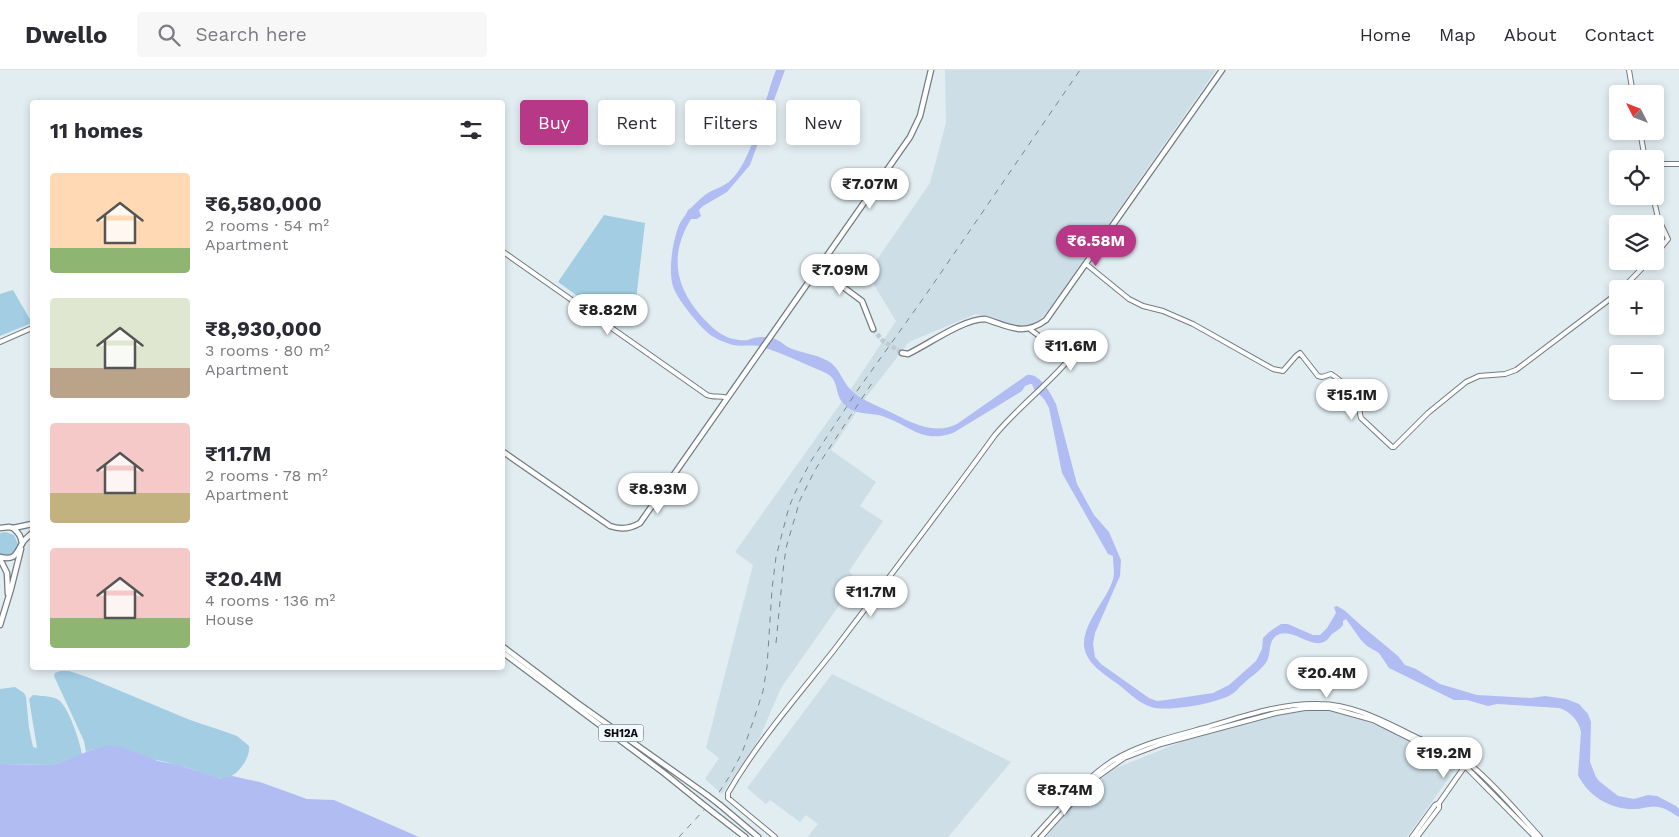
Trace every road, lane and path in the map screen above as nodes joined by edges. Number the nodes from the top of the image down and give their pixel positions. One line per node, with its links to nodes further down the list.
1 (931, 70): 10 (main road)
2 (1222, 70): 11 (main road)
3 (1628, 70): 4 (street)
4 (1631, 85)
5 (1664, 164): 6 (street)
6 (1679, 164)
7 (1664, 230): 8 (street)
8 (1664, 244)
9 (505, 253): 22 (street)
10 (822, 262): 13 (main road); 14 (main road)
11 (1086, 264): 16 (street); 19 (main road)
12 (1640, 270): 15 (street)
13 (828, 275): 14 (main road); 18 (main road)
14 (811, 278): 22 (main road)
15 (1631, 280)
16 (1609, 300)
17 (30, 329): 20 (street)
18 (873, 329)
19 (1030, 330): 21 (main road); 40 (street)
20 (0, 342)
21 (903, 354)
22 (727, 398): 23 (main road)
23 (505, 453)
24 (30, 524): 26 (main road)
25 (1, 527): 26 (main road)
26 (13, 528): 28 (main road)
27 (30, 535): 28 (main road)
28 (21, 546): 29 (main road); 30 (main road)
29 (0, 558): 30 (main road)
30 (8, 598): 31 (main road)
31 (0, 625)
32 (505, 648): 39 (main road, SH12A, bridge)
33 (505, 654): 38 (main road, SH12A, bridge)
34 (1465, 766): 35 (street); 37 (street); 45 (street)
35 (1089, 781): 36 (street); 46 (street)
36 (1085, 785): 41 (street); 42 (street)
37 (1439, 802): 43 (street); 44 (street)
38 (745, 837)
39 (758, 837)
40 (775, 837)
41 (1034, 837)
42 (1041, 837)
43 (1412, 837)
44 (1417, 837)
45 (1535, 837)
46 (1540, 837)

